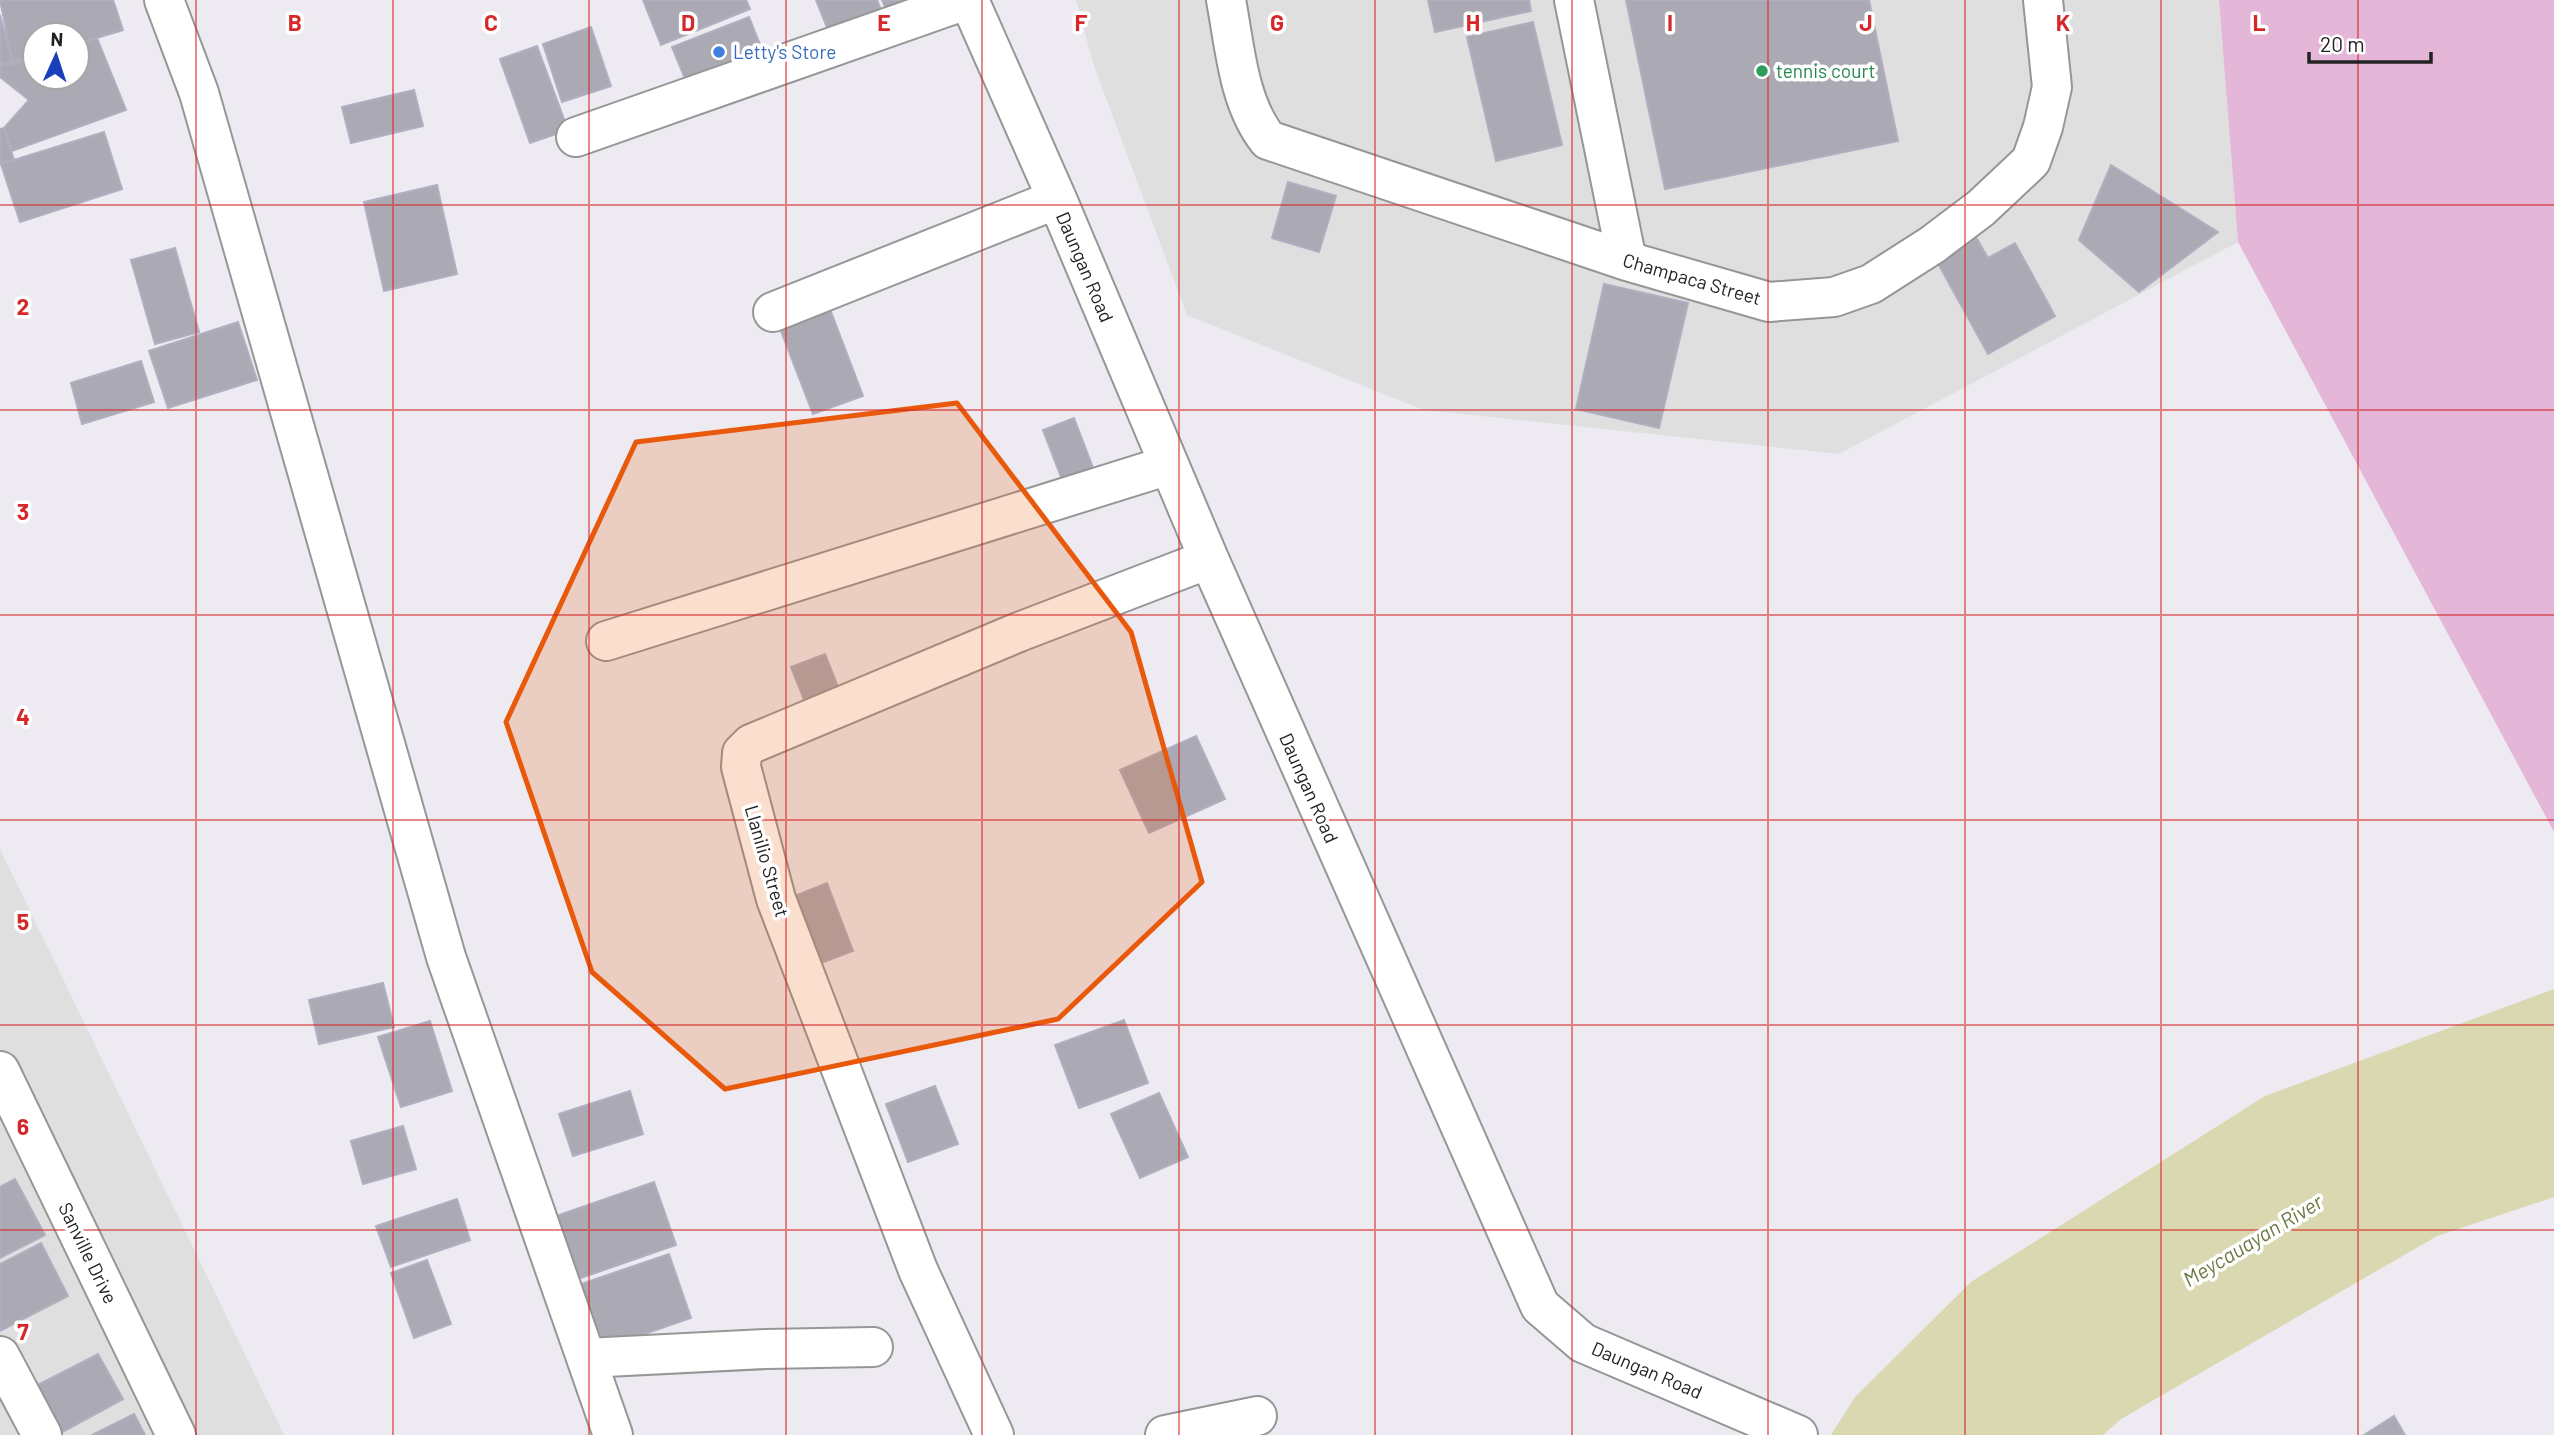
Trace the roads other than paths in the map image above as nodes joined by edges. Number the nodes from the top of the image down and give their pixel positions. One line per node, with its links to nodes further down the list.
1 (164, 0): 16 (street)
2 (967, 0): 6 (street); 7 (street, Daungan Road)
3 (1226, 0): 8 (street, Champaca Street)
4 (1574, 0): 8 (street)
5 (2043, 0): 8 (street, Champaca Street)
6 (576, 137)
7 (1057, 199): 9 (street); 10 (street, Daungan Road)
8 (1627, 261)
9 (773, 312)
10 (1169, 465): 11 (street, Daungan Road); 12 (street)
11 (1209, 559): 21 (street, Llanilio Street); 23 (street, Daungan Road)
12 (606, 641)
13 (0, 1071): 19 (street, Sanville Drive)
14 (873, 1347): 16 (street)
15 (0, 1356): 18 (street)
16 (586, 1358): 20 (street)
17 (1257, 1416): 22 (street)
18 (43, 1435)
19 (176, 1435)
20 (613, 1435)
21 (995, 1435)
22 (1166, 1435)
23 (1798, 1435)

